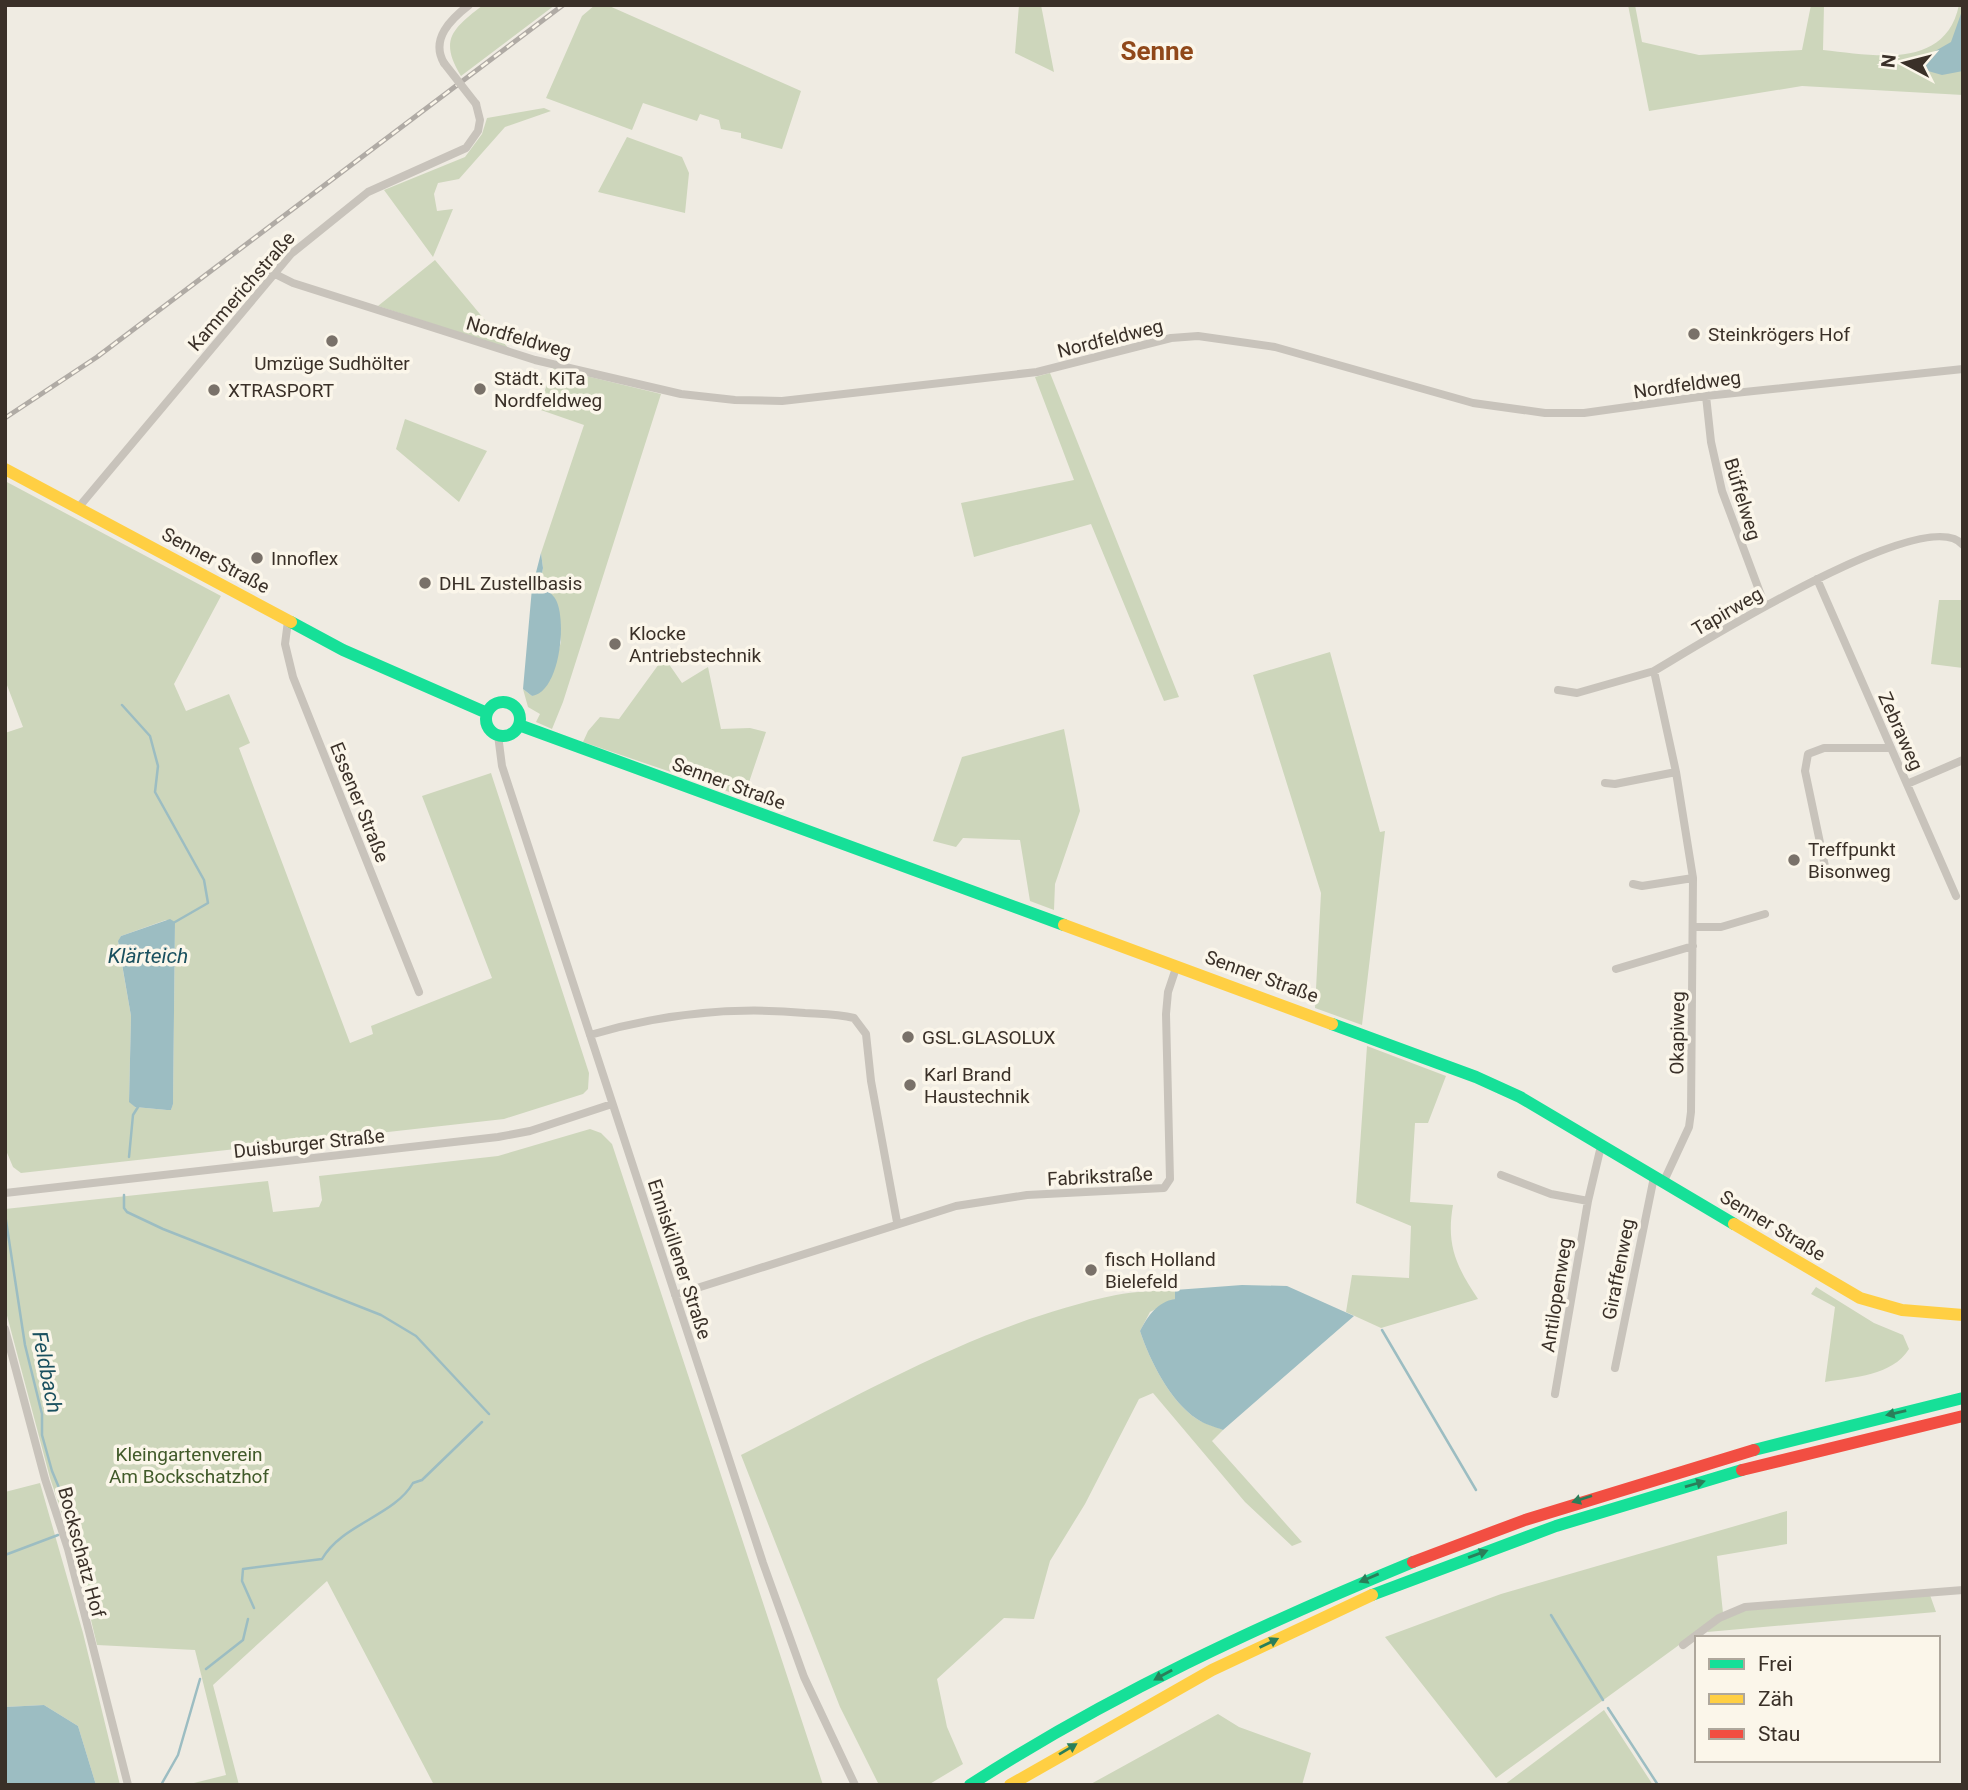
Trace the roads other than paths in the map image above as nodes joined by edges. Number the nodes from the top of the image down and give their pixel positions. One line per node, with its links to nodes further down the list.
1 (469, 5): 2 (street, Kammerichstraße, bridge)
2 (273, 273): 4 (street, Nordfeldweg); 6 (street, Kammerichstraße)
3 (1963, 369): 4 (street, Nordfeldweg)
4 (1706, 396): 9 (street, Büffelweg)
5 (5, 469): 6 (main road, Senner Straße)
6 (78, 508): 10 (main road, Senner Straße)
7 (1963, 545): 8 (street, Tapirweg)
8 (1817, 579): 9 (street, Tapirweg); 16 (street, Zebraweg)
9 (1765, 606): 11 (street, Tapirweg)
10 (288, 621): 13 (main road, Senner Straße); 30 (street, Essener Straße)
11 (1654, 671): 12 (street); 18 (street, Okapiweg)
12 (1558, 690)
13 (487, 713): 14 (main road); 15 (main road)
14 (519, 725): 15 (main road); 28 (main road, Senner Straße)
15 (498, 735): 31 (street, Enniskillener Straße)
16 (1891, 748): 20 (street, Zebraweg); 21 (street)
17 (1963, 760): 20 (street)
18 (1676, 772): 19 (street); 22 (street, Okapiweg)
19 (1605, 783)
20 (1907, 784): 24 (street, Zebraweg)
21 (1826, 871)
22 (1693, 878): 23 (street); 26 (street, Okapiweg)
23 (1633, 884)
24 (1956, 896)
25 (1765, 914): 26 (street)
26 (1693, 927): 27 (street, Okapiweg)
27 (1693, 946): 29 (street); 35 (street, Okapiweg)
28 (1177, 965): 33 (main road, Senner Straße); 38 (street, Fabrikstraße)
29 (1616, 969)
30 (419, 992)
31 (590, 1035): 32 (street, Enniskillener Straße); 38 (street)
32 (612, 1104): 36 (street, Duisburger Straße); 39 (street, Enniskillener Straße)
33 (1601, 1146): 35 (main road, Senner Straße); 37 (street, Antilopenweg)
34 (1501, 1175): 37 (street)
35 (1659, 1180): 40 (main road, Senner Straße); 42 (street, Giraffenweg)
36 (5, 1193)
37 (1588, 1201): 43 (street, Antilopenweg)
38 (897, 1222): 39 (street, Fabrikstraße)
39 (675, 1295): 51 (street, Enniskillener Straße)
40 (1963, 1315)
41 (5, 1329): 50 (street, Bockschatz Hof)
42 (1615, 1368)
43 (1555, 1394)
44 (1963, 1398): 52 (main road, one-way to 52)
45 (1963, 1416): 53 (main road, one-way to 45)
46 (1963, 1590): 47 (street)
47 (1696, 1636)
48 (1695, 1637): 49 (street)
49 (1683, 1646)
50 (128, 1785)
51 (855, 1785)
52 (970, 1785)
53 (1010, 1785)

